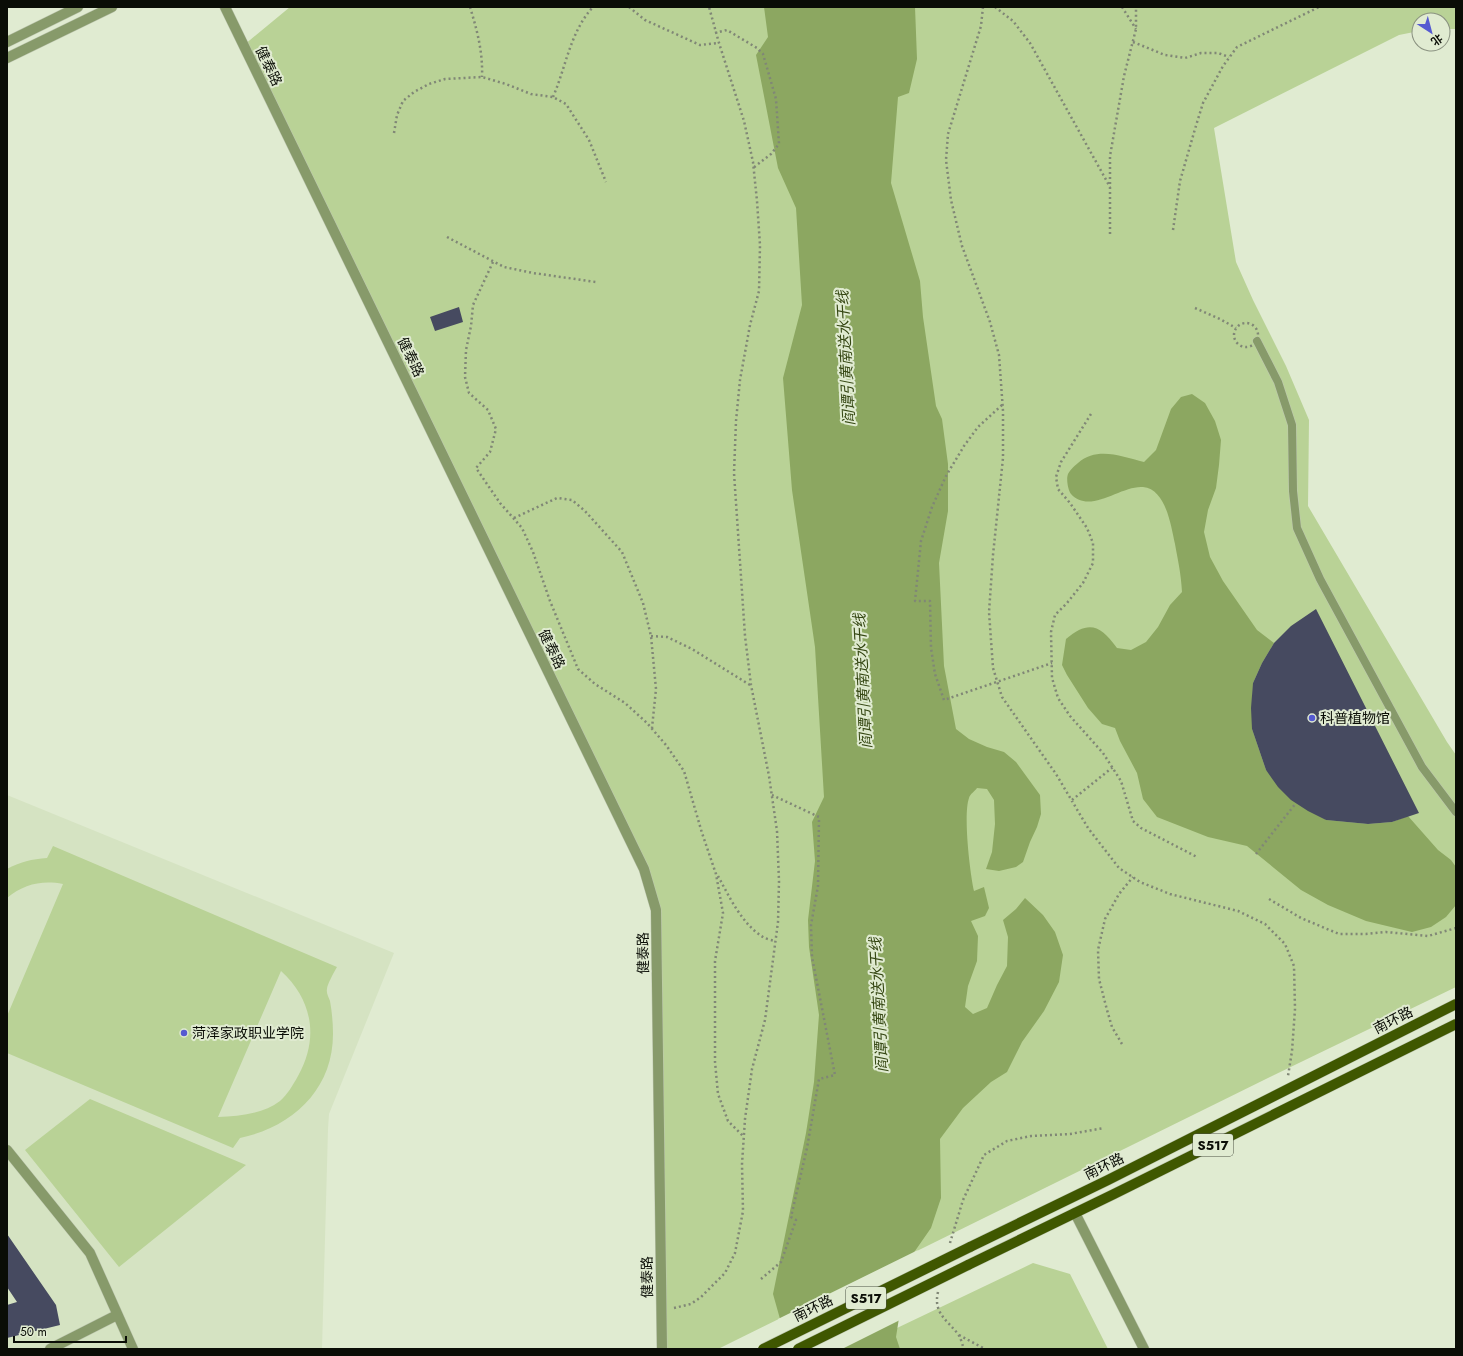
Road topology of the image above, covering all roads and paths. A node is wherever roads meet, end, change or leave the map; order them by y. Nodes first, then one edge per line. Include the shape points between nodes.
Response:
1 (78, 7) edge
2 (112, 7) edge
3 (225, 7) edge
4 (470, 7) edge
5 (593, 7) edge
6 (629, 7) edge
7 (708, 7) edge
8 (983, 7) edge
9 (995, 7) edge
10 (1122, 7) edge
11 (1136, 7) edge
12 (1319, 7) edge
13 (1136, 29) junction
14 (716, 33) junction
15 (7, 42) edge
16 (1133, 42) junction
17 (719, 44) junction
18 (1229, 57) junction
19 (7, 58) edge
20 (482, 77) junction
21 (553, 97) junction
22 (394, 133) dead end
23 (753, 168) junction
24 (606, 182) dead end
25 (1110, 187) junction
26 (1172, 230) dead end
27 (1110, 234) dead end
28 (447, 237) dead end
29 (494, 262) junction
30 (596, 282) dead end
31 (1195, 308) dead end
32 (1236, 328) dead end
33 (1257, 341) dead end
34 (1002, 405) junction
35 (1091, 414) dead end
36 (513, 518) junction
37 (651, 636) junction
38 (1052, 664) junction
39 (997, 681) junction
40 (751, 685) junction
41 (652, 729) junction
42 (1113, 767) junction
43 (772, 794) junction
44 (1072, 800) junction
45 (1296, 803) dead end
46 (1456, 812) edge
47 (1256, 854) dead end
48 (1197, 857) dead end
49 (716, 874) junction
50 (1132, 877) junction
51 (1269, 899) dead end
52 (1456, 928) edge
53 (775, 941) junction
54 (1456, 1004) edge
55 (1456, 1024) edge
56 (1122, 1044) dead end
57 (1286, 1090) junction
58 (1104, 1128) dead end
59 (744, 1137) junction
60 (7, 1150) edge
61 (1075, 1213) junction
62 (950, 1244) dead end
63 (761, 1279) dead end
64 (940, 1287) dead end
65 (662, 1312) junction
66 (117, 1315) junction
67 (959, 1335) junction
68 (50, 1349) edge
69 (133, 1349) edge
70 (662, 1349) edge
71 (763, 1349) edge
72 (798, 1349) edge
73 (964, 1349) edge
74 (985, 1349) edge
75 (1144, 1349) edge

1 - 15 street
2 - 19 street
3 - 65 street, 健泰路 via 644,869 656,910
4 - 20 path via 482,59
5 - 21 path via 580,24
6 - 17 path via 645,20 700,45
7 - 14 path
8 - 34 path via 981,26 948,134 946,160 951,200 962,246 990,322 999,355
9 - 25 path via 1014,21 1030,43
10 - 13 path
11 - 13 path
12 - 18 path via 1237,47
13 - 16 path
14 - 17 path
14 - 23 path via 727,30 763,54 776,99 779,144
16 - 18 path via 1165,55 1185,58 1201,53 1218,53
16 - 25 path via 1124,76 1110,156
17 - 23 path via 744,121
18 - 26 path via 1203,103 1180,181
20 - 21 path via 531,94
20 - 22 path via 445,79 414,92 403,100
21 - 24 path via 566,104 589,140
23 - 40 path via 760,246 759,291 740,380 734,473 745,636
25 - 27 path
28 - 29 path
29 - 30 path via 533,273
29 - 36 path via 472,304 465,377 469,393 488,410 496,429 490,452 476,468
31 - 32 path
33 - 46 lane via 1278,382 1292,426 1293,491 1297,528 1320,579 1422,767
34 - 39 path via 1003,458 989,612
34 - 39 path via 978,427 964,446 946,476 932,507 921,541 914,601 930,601 931,648 935,674 944,700
35 - 38 path via 1061,462 1056,477 1058,489 1088,528 1093,563 1083,583 1055,615
36 - 37 path via 557,498 572,500 585,511 622,552 643,603
36 - 41 path via 522,528 533,552 578,669 595,684 625,703
37 - 40 path via 667,637 692,649
37 - 41 path via 656,689
38 - 39 path
38 - 42 path via 1052,678 1058,698
39 - 44 path via 1002,697
40 - 43 path
41 - 49 path via 684,771
42 - 44 path
42 - 48 path via 1121,780 1133,821 1141,828
43 - 53 path via 779,881
43 - 63 path via 819,817 818,886 811,926 812,957 835,1075 819,1079 791,1217 796,1220 781,1262
44 - 50 path via 1088,828 1119,868
45 - 47 path
49 - 53 path via 732,903 748,924 764,938
49 - 59 path via 723,913 715,961 715,1062 718,1094 728,1121
50 - 56 path via 1105,919 1098,950 1099,979 1112,1027
50 - 57 path via 1170,894 1238,911 1265,924 1285,944 1294,966 1295,1009
51 - 52 path via 1301,918 1339,934 1386,932 1428,936
53 - 59 path via 765,1020 752,1069
54 - 57 main road, 南环路 / S517
55 - 61 main road, S517
57 - 71 main road, 南环路 / S517, bridge
58 - 62 path via 1007,1141 984,1155 963,1200
59 - 65 path via 743,1211 735,1253 725,1273 701,1297 691,1304
60 - 66 street via 90,1253
61 - 72 main road, S517, bridge
61 - 75 street
64 - 67 path via 936,1301 942,1316
65 - 70 street, 健泰路
66 - 68 street
66 - 69 street
67 - 73 path
67 - 74 path

